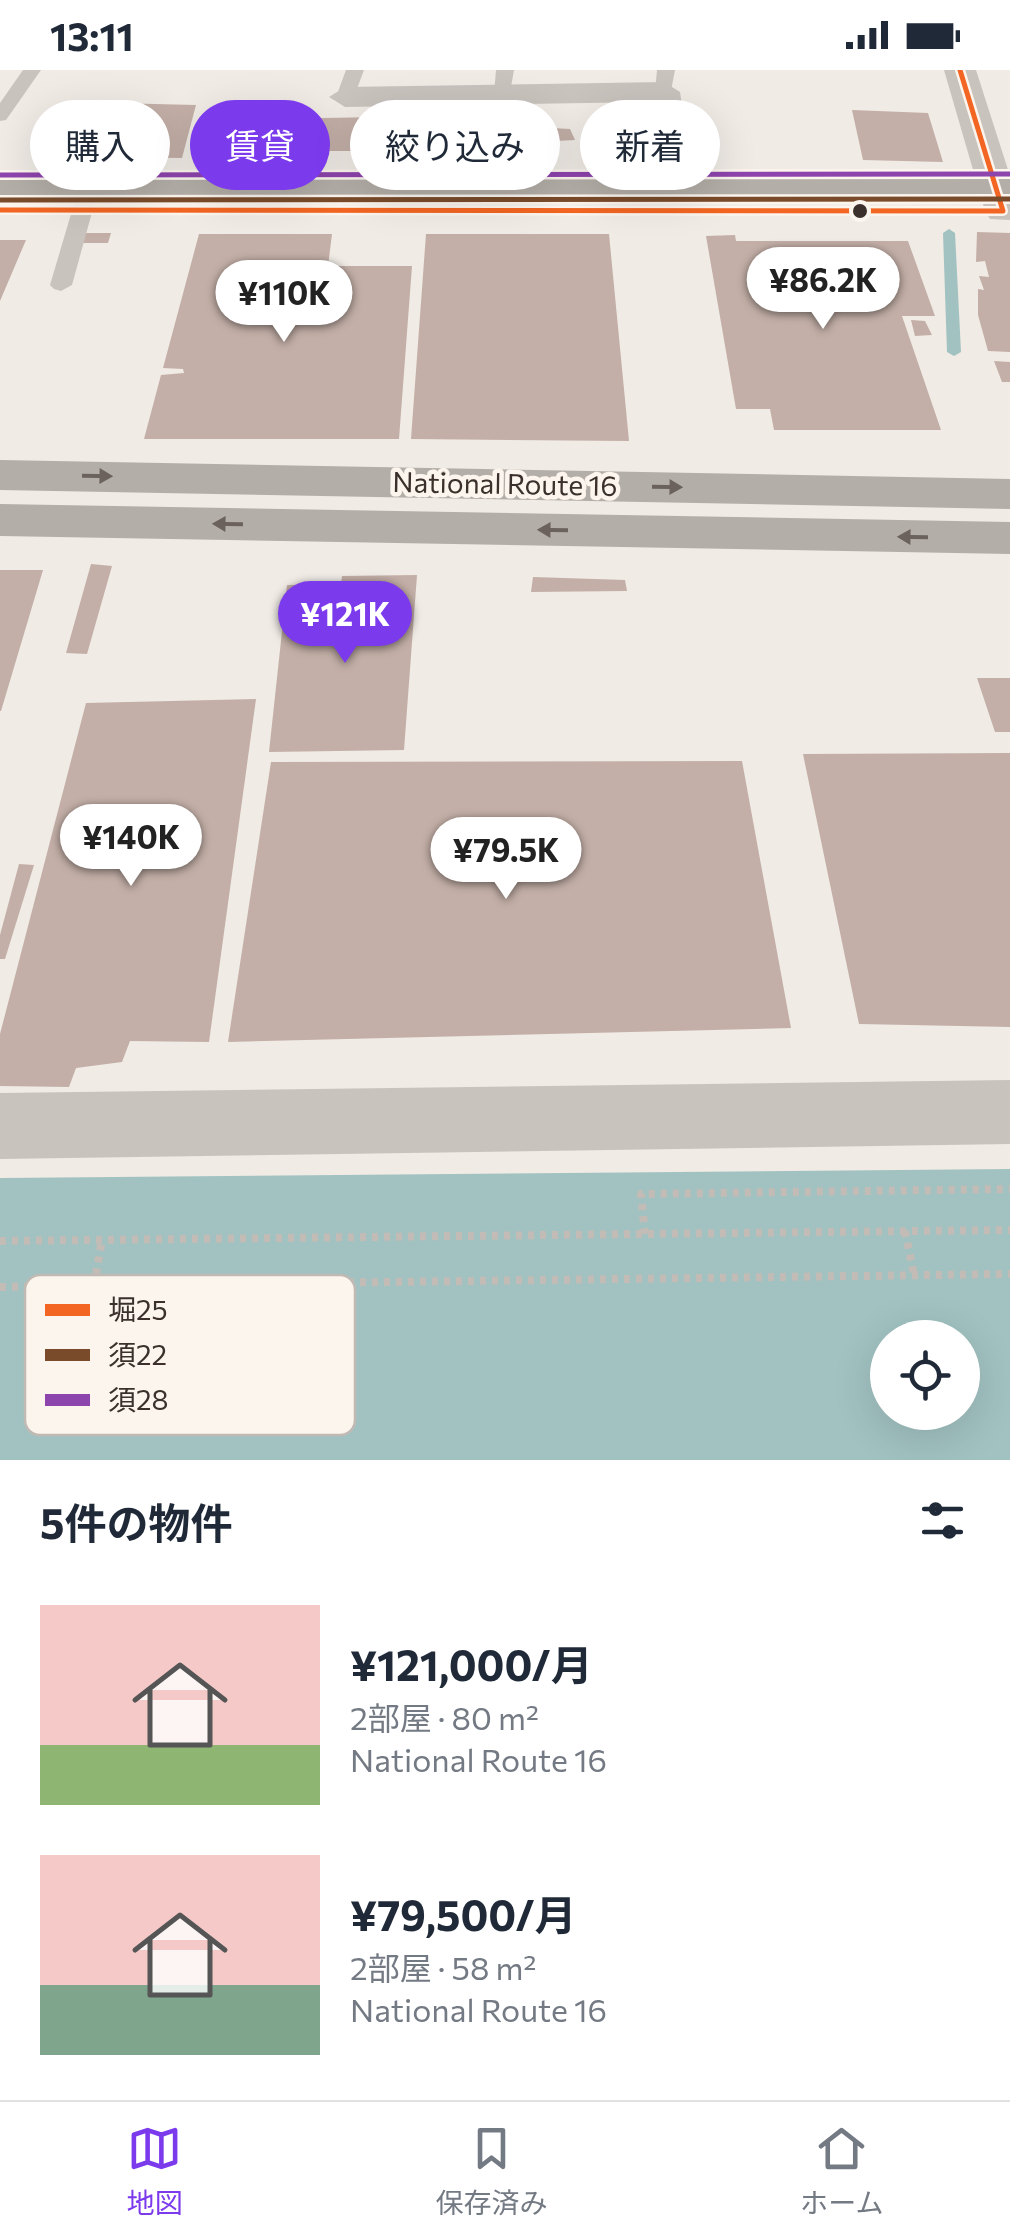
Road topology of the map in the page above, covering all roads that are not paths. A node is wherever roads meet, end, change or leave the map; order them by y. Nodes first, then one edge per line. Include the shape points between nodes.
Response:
1 (32, 70) edge
2 (960, 70) edge
3 (665, 81) edge
4 (504, 82) edge
5 (350, 83) edge
6 (0, 116) edge
7 (580, 185) edge
8 (720, 185) edge
9 (0, 188) edge
10 (86, 198) junction
11 (1005, 198) edge
12 (0, 210) edge
13 (61, 285) dead end
14 (0, 474) edge
15 (1004, 496) edge
16 (0, 520) edge
17 (1010, 538) edge
18 (1010, 1112) edge
19 (0, 1126) edge

1 - 6 lane
2 - 11 street
3 - 4 street
4 - 5 street
7 - 10 highway
8 - 11 highway
9 - 10 highway
10 - 11 highway
10 - 12 highway
10 - 13 lane
14 -> 15 highway, National Route 16
17 -> 16 highway, National Route 16
18 - 19 street

